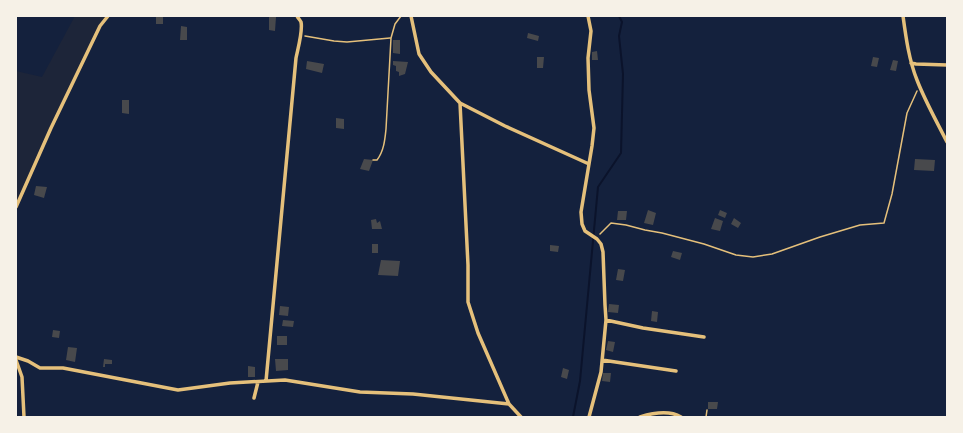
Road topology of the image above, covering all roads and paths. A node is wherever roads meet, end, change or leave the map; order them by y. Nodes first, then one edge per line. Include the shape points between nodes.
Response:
1 (108, 16) edge
2 (297, 16) edge
3 (401, 16) edge
4 (411, 16) edge
5 (588, 16) edge
6 (903, 16) edge
7 (301, 36) junction
8 (391, 38) junction
9 (911, 63) junction
10 (947, 65) edge
11 (919, 86) junction
12 (460, 103) junction
13 (947, 142) edge
14 (373, 160) dead end
15 (589, 164) junction
16 (16, 207) edge
17 (596, 238) junction
18 (606, 320) junction
19 (704, 337) dead end
20 (16, 359) edge
21 (602, 360) junction
22 (676, 371) dead end
23 (266, 381) junction
24 (258, 382) junction
25 (254, 398) dead end
26 (509, 404) junction
27 (707, 410) dead end
28 (24, 417) edge
29 (521, 417) edge
30 (589, 417) edge
31 (640, 417) edge
32 (681, 417) edge
33 (706, 417) edge

1 - 16 street via 100,26
2 - 7 street
3 - 8 path via 395,24
4 - 12 street via 419,54 431,72
5 - 15 street via 591,31 588,58 594,128
6 - 9 street
7 - 8 path via 347,42
7 - 23 street via 296,58
8 - 14 path via 384,144 381,155 377,160
9 - 10 street
9 - 11 street
11 - 13 street
11 - 17 path via 907,113 884,223 860,225 772,254 752,257 736,255 662,233 611,223
12 - 15 street
12 - 26 street via 468,302 478,334
15 - 17 street via 581,212 582,224 585,231
17 - 18 street via 603,252
18 - 19 street
18 - 21 street
20 - 24 street via 28,361 40,368 63,368 178,390
20 - 28 street via 22,377
21 - 22 street
21 - 30 street
23 - 24 street
23 - 26 street via 285,380 360,392 413,394
24 - 25 street
26 - 29 street
27 - 33 path
31 - 32 street via 656,413 676,414

